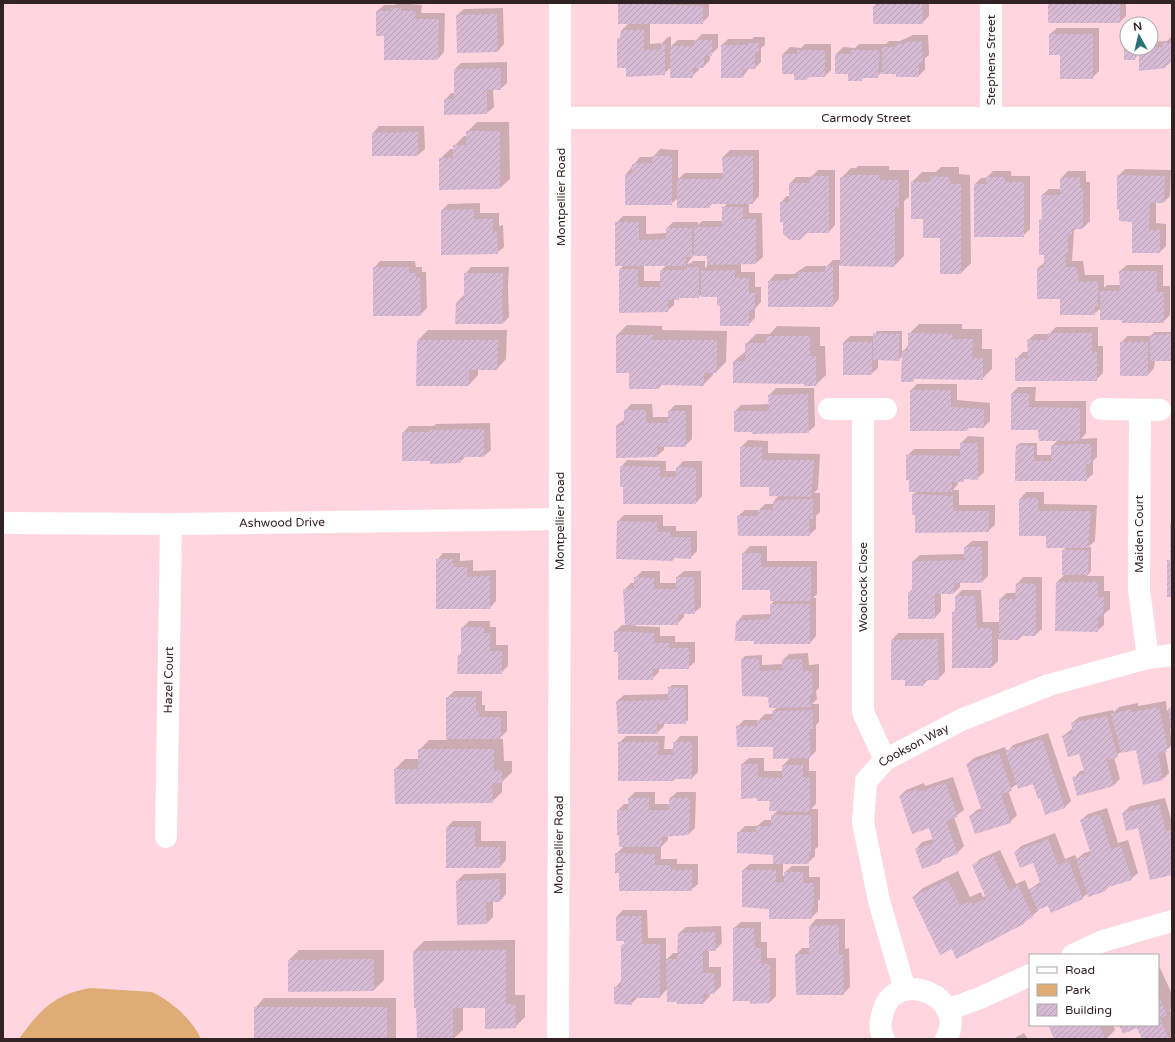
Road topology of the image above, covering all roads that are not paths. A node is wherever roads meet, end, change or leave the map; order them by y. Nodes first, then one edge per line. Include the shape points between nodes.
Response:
1 (560, 3) edge
2 (991, 3) edge
3 (991, 117) junction
4 (561, 118) junction
5 (1172, 118) edge
6 (829, 409) dead end
7 (863, 409) junction
8 (886, 409) dead end
9 (1101, 409) dead end
10 (560, 519) junction
11 (3, 523) edge
12 (171, 524) junction
13 (1172, 655) edge
14 (1148, 658) junction
15 (885, 760) junction
16 (166, 837) dead end
17 (1172, 921) edge
18 (1075, 954) edge
19 (1029, 975) edge
20 (905, 990) junction
21 (948, 1010) junction
22 (880, 1038) edge
23 (558, 1039) edge
24 (946, 1039) edge

1 - 4 street, Montpellier Road
2 - 3 street, Stephens Street
3 - 4 street, Carmody Street
3 - 5 street, Carmody Street
4 - 10 street, Montpellier Road
6 - 7 street
7 - 8 street
7 - 15 street, Woolcock Close via 863,712
9 - 14 street, Maiden Court via 1150,410 1139,590
10 - 12 street, Ashwood Drive
10 - 23 street, Montpellier Road
11 - 12 street, Ashwood Drive
12 - 16 street, Hazel Court
13 - 14 street, Cookson Way
14 - 15 street, Cookson Way via 1049,686 961,720
15 - 20 street, Cookson Way via 866,781 863,822 878,901
17 - 18 street via 1103,941
19 - 21 street
20 - 21 street via 918,989 930,992 941,1000
20 - 22 street via 893,996 884,1008 880,1022
21 - 24 street via 950,1024

